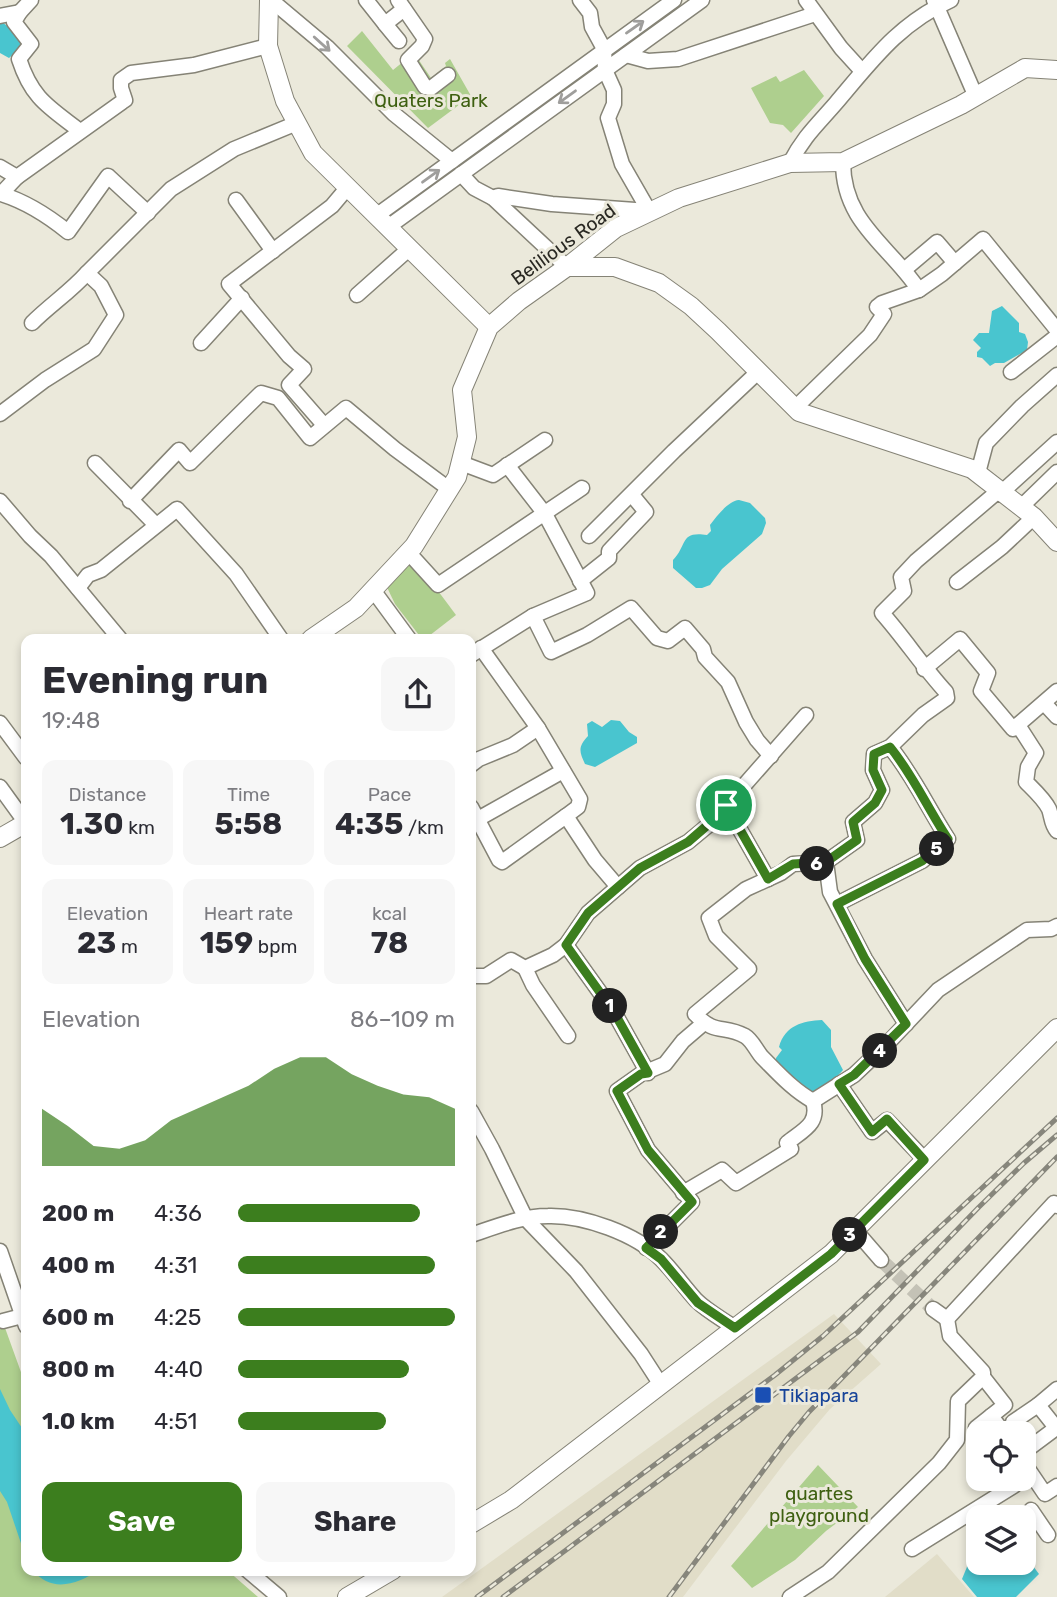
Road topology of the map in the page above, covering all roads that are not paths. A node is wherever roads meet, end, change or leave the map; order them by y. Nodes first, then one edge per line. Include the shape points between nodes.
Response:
1 (32, 0) edge
2 (270, 0) edge
3 (366, 0) edge
4 (580, 0) edge
5 (674, 0) edge
6 (702, 0) edge
7 (806, 0) edge
8 (951, 0) edge
9 (935, 3) edge
10 (401, 5) edge
11 (20, 12) junction
12 (815, 14) junction
13 (0, 16) edge
14 (385, 24) junction
15 (399, 41) dead end
16 (268, 47) junction
17 (604, 50) junction
18 (626, 55) junction
19 (605, 70) junction
20 (861, 70) junction
21 (1057, 70) edge
22 (449, 75) dead end
23 (976, 97) junction
24 (297, 123) junction
25 (80, 131) junction
26 (452, 161) junction
27 (843, 162) junction
28 (790, 163) junction
29 (0, 167) edge
30 (461, 174) junction
31 (17, 177) junction
32 (348, 187) junction
33 (1, 194) edge
34 (493, 198) junction
35 (236, 200) dead end
36 (649, 211) junction
37 (148, 213) junction
38 (382, 221) junction
39 (410, 248) junction
40 (273, 251) junction
41 (955, 263) junction
42 (567, 267) junction
43 (904, 270) junction
44 (87, 274) junction
45 (919, 290) junction
46 (357, 295) dead end
47 (242, 298) junction
48 (32, 323) dead end
49 (489, 327) junction
50 (1057, 330) edge
51 (1057, 336) edge
52 (201, 343) dead end
53 (759, 371) junction
54 (1011, 372) dead end
55 (1057, 375) edge
56 (795, 408) junction
57 (0, 414) edge
58 (324, 425) junction
59 (545, 440) dead end
60 (1057, 442) edge
61 (95, 463) dead end
62 (460, 463) junction
63 (507, 466) junction
64 (1057, 472) edge
65 (978, 473) junction
66 (582, 488) dead end
67 (449, 489) junction
68 (1004, 494) junction
69 (632, 495) junction
70 (0, 500) edge
71 (130, 501) junction
72 (1027, 512) junction
73 (545, 514) junction
74 (156, 526) junction
75 (589, 536) dead end
76 (1057, 542) edge
77 (408, 552) junction
78 (580, 581) junction
79 (957, 582) dead end
80 (78, 588) junction
81 (373, 590) junction
82 (533, 616) junction
83 (116, 634) edge
84 (278, 634) edge
85 (318, 634) edge
86 (405, 634) edge
87 (476, 652) edge
88 (924, 669) junction
89 (1057, 691) edge
90 (1044, 703) junction
91 (806, 715) dead end
92 (1057, 717) edge
93 (0, 723) edge
94 (1018, 725) junction
95 (538, 728) junction
96 (890, 747) junction
97 (21, 751) edge
98 (771, 756) junction
99 (476, 762) edge
100 (563, 771) junction
101 (0, 787) edge
102 (726, 805) junction
103 (476, 812) edge
104 (21, 816) edge
105 (566, 816) junction
106 (476, 817) edge
107 (21, 826) edge
108 (1057, 831) edge
109 (0, 838) edge
110 (826, 862) junction
111 (768, 879) junction
112 (618, 887) junction
113 (837, 904) junction
114 (1057, 926) edge
115 (566, 945) junction
116 (525, 968) junction
117 (476, 976) edge
118 (704, 1023) junction
119 (906, 1024) junction
120 (1057, 1028) edge
121 (568, 1036) dead end
122 (648, 1073) junction
123 (839, 1084) junction
124 (813, 1101) junction
125 (476, 1120) edge
126 (924, 1160) junction
127 (683, 1193) junction
128 (1056, 1203) edge
129 (526, 1219) junction
130 (855, 1230) junction
131 (476, 1234) edge
132 (646, 1248) junction
133 (0, 1251) edge
134 (881, 1260) tunnel mouth
135 (21, 1308) edge
136 (933, 1309) tunnel mouth
137 (21, 1319) edge
138 (947, 1319) junction
139 (3, 1321) dead end
140 (735, 1328) junction
141 (983, 1377) junction
142 (661, 1385) junction
143 (1057, 1389) edge
144 (1038, 1405) junction
145 (957, 1412) junction
146 (992, 1416) junction
147 (967, 1421) edge
148 (988, 1421) edge
149 (996, 1421) edge
150 (1014, 1421) edge
151 (1056, 1429) edge
152 (1036, 1437) edge
153 (1036, 1480) edge
154 (1057, 1486) edge
155 (1005, 1491) edge
156 (1036, 1517) edge
157 (476, 1521) edge
158 (1049, 1535) edge
159 (912, 1549) dead end
160 (254, 1576) edge
161 (383, 1576) edge
162 (279, 1597) edge
163 (347, 1597) edge
164 (790, 1597) edge

1 - 11 street
2 - 16 main road
2 -> 26 street
3 - 14 street
4 - 17 street
17 -> 5 street
6 - 18 street
7 - 12 street
8 - 9 street
9 - 20 street
9 - 23 street
10 - 14 street
10 - 22 street via 425,39 408,60 425,87 431,88
11 - 13 street
11 - 25 street via 14,22 31,44 19,59 27,83
12 - 18 street via 678,59 648,61
12 - 20 street
14 - 15 street
16 - 24 main road
16 - 25 street via 194,65 131,73 121,80 125,100
17 - 19 street
17 - 26 street
18 - 19 street
19 -> 30 street
19 - 36 street via 614,90 608,118 622,164
20 - 28 street via 802,140
21 - 23 main road, Belilious Road via 1025,68
23 - 27 main road, Belilious Road
24 - 32 main road via 313,153
24 - 37 street via 234,149 171,189
25 - 31 street
38 -> 26 street
27 - 28 main road, Belilious Road
27 - 43 street via 849,202 869,233
28 - 36 main road, Belilious Road
29 - 31 street
30 - 34 street
30 - 38 street
31 - 33 street
32 - 38 main road
32 - 40 street via 332,206
33 - 37 street via 48,215 68,232 108,176
34 - 36 street
34 - 42 street
35 - 40 street
36 - 42 main road, Belilious Road via 616,228
37 - 44 street
38 - 39 main road
39 - 46 street
39 - 49 main road
40 - 47 street via 229,284
41 - 43 street via 937,242
41 - 45 street
41 - 50 street via 983,239
42 - 49 main road, Belilious Road
42 - 53 main road via 615,267 659,284 691,306
43 - 45 street
44 - 48 street
44 - 57 street via 101,286 116,316 94,349
45 - 56 street via 877,307 884,314 870,335
47 - 52 street
47 - 58 street via 304,369 289,385
49 - 62 main road, Belilious Road via 462,390 467,437
51 - 54 street
53 - 56 main road
53 - 69 street
55 - 65 street via 986,443
56 - 65 main road
58 - 67 street via 346,408
58 - 71 street via 310,438 278,398 261,393 190,463 178,450
59 - 63 street
60 - 68 street
61 - 71 street
62 - 63 street via 493,475
62 - 67 main road, Belilious Road
63 - 73 street
64 - 72 street
65 - 68 main road
66 - 73 street
67 - 77 main road, Belilious Road
68 - 72 main road
68 - 88 street via 996,493 916,561 901,578 904,591 882,614
69 - 75 street
69 - 78 street via 646,512 609,551 609,558
70 - 80 street
71 - 74 street
72 - 76 main road
72 - 79 street via 1002,547
73 - 77 street via 438,585
73 - 78 street
74 - 80 street via 101,570 88,575
74 - 84 street via 177,509 236,574
77 - 81 main road, Belilious Road
78 - 82 street via 587,593
80 - 83 street
81 - 85 main road, Belilious Road
81 - 86 street
82 - 87 street
82 - 98 street via 551,652 631,608 656,638 668,641 685,628 728,682 746,722
87 - 95 street
88 - 94 street via 960,639 988,673 981,691 1013,729
88 - 96 street via 947,698
89 - 90 street
90 - 92 street
90 - 94 street
91 - 98 street
93 - 97 street
94 - 108 street via 1036,753 1026,782 1049,810
95 - 99 street
95 - 100 street
96 - 110 street via 874,754 873,770 882,790 875,803 853,822 857,840
96 - 113 street via 948,839 922,861
98 - 102 street
100 - 103 street
100 - 105 street via 580,799 578,807
101 - 104 street
102 - 111 street
102 - 112 street via 688,842 640,868
105 - 106 street via 502,862
105 - 112 street
107 - 109 main road
110 - 111 street via 793,864
110 - 113 street via 830,892
111 - 118 street via 746,889 709,918 716,936 749,968 695,1014
112 - 115 street via 588,913
113 - 119 street
114 - 119 street via 1027,930 931,995
115 - 116 street
115 - 122 street via 614,1012
116 - 117 street via 511,960 486,976
116 - 121 street
118 - 122 street via 665,1064
118 - 124 street via 748,1037 796,1091
119 - 123 street
120 - 126 main road
122 - 127 street via 617,1091 648,1150
123 - 124 street
123 - 126 street via 872,1132 887,1119
124 - 127 street via 813,1122 787,1143 791,1149 736,1183 722,1170
125 - 129 street
126 - 130 main road
127 - 132 street via 692,1202
128 - 138 street
129 - 131 street
129 - 132 street via 549,1216 584,1221 615,1230
129 - 142 street via 576,1271
130 - 134 street
130 - 140 main road
132 - 140 street via 698,1303
133 - 135 street
136 - 138 street
137 - 139 street
138 - 141 street via 950,1336
140 - 142 main road
141 - 145 street via 958,1401
141 - 146 street via 1005,1405
142 - 157 main road via 511,1500
143 - 144 street
144 - 150 street
144 - 151 street
145 - 147 street
145 - 164 street via 957,1440 939,1463 828,1572
146 - 148 street
146 - 149 street
151 - 152 street
153 - 154 street via 1045,1494
155 - 159 street
156 - 158 street
160 - 162 street
161 - 163 main road

